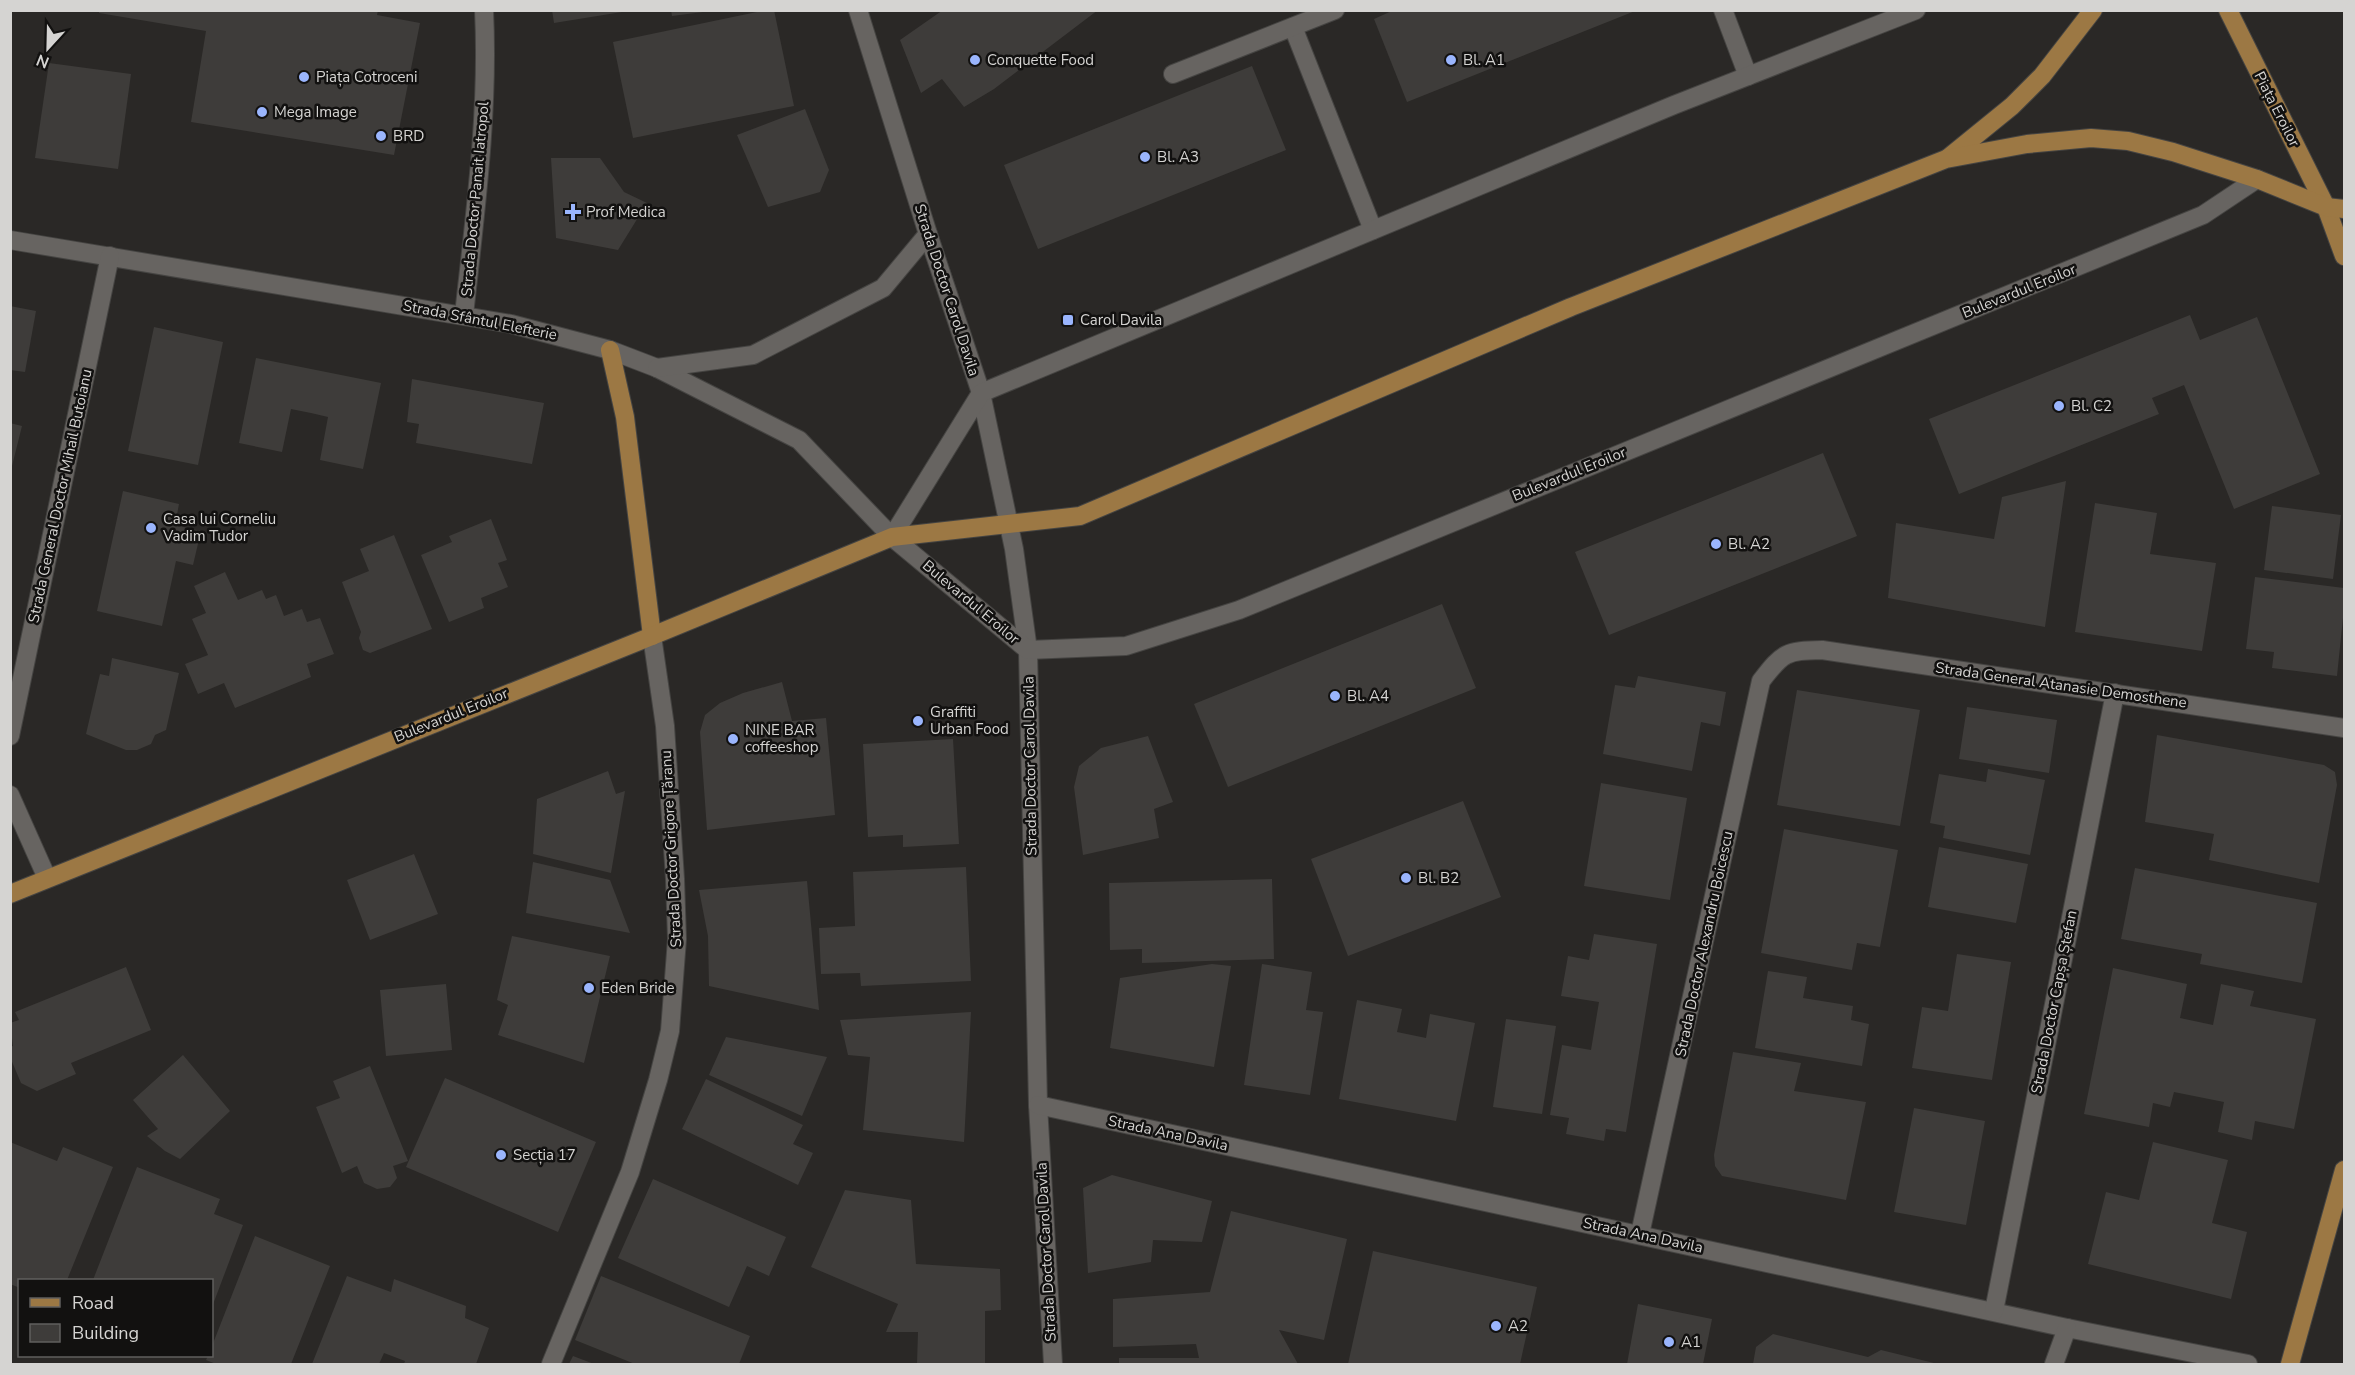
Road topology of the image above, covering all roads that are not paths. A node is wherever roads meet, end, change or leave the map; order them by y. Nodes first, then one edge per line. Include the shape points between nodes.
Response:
1 (484, 10) edge
2 (858, 10) edge
3 (1335, 10) edge
4 (1723, 10) edge
5 (1916, 10) edge
6 (2093, 10) edge
7 (2228, 10) edge
8 (1293, 27) junction
9 (1173, 74) dead end
10 (1748, 76) junction
11 (1947, 159) junction
12 (2257, 179) junction
13 (2335, 208) edge
14 (1373, 230) junction
15 (928, 234) junction
16 (10, 240) edge
17 (110, 256) junction
18 (2344, 256) edge
19 (464, 315) junction
20 (610, 350) junction
21 (657, 368) junction
22 (981, 393) junction
23 (1010, 524) junction
24 (892, 537) junction
25 (652, 636) junction
26 (1028, 650) junction
27 (1778, 658) joint
28 (2115, 693) junction
29 (2344, 728) edge
30 (10, 736) edge
31 (10, 795) edge
32 (47, 878) junction
33 (10, 894) edge
34 (1038, 1105) junction
35 (2344, 1170) edge
36 (1640, 1234) junction
37 (1994, 1311) junction
38 (2067, 1328) junction
39 (552, 1365) edge
40 (1053, 1365) edge
41 (2054, 1365) edge
42 (2248, 1365) edge
43 (2290, 1365) edge

1 - 19 street, Strada Doctor Panait Iatropol via 481,157
2 - 15 street, Strada Doctor Carol Davila
3 - 8 street
4 - 10 street
5 - 10 street
6 - 11 main road, Bulevardul Eroilor via 2042,76
7 - 13 main road, Piața Eroilor
8 - 9 street
8 - 14 street
10 - 14 street
11 - 12 main road, Bulevardul Eroilor via 2027,144 2091,138 2128,141 2173,152
11 - 23 main road, Bulevardul Eroilor via 1571,307 1080,516
12 - 13 main road
12 - 26 street, Bulevardul Eroilor via 2203,216 1239,610 1126,646
13 - 18 main road, Piața Eroilor
14 - 22 street
15 - 21 street via 883,288 753,355
15 - 22 street, Strada Doctor Carol Davila
16 - 17 street, Strada Sfântul Elefterie
17 - 19 street, Strada Sfântul Elefterie
17 - 30 street, Strada General Doctor Mihail Butoianu
19 - 20 street, Strada Sfântul Elefterie
20 - 21 street, Strada Sfântul Elefterie
20 - 25 main road via 625,417
21 - 24 street, Strada Sfântul Elefterie via 799,440
22 - 23 street, Strada Doctor Carol Davila
22 - 24 street
23 - 24 main road, Bulevardul Eroilor
23 - 26 street, Strada Doctor Carol Davila
24 - 25 main road, Bulevardul Eroilor
24 - 26 street, Bulevardul Eroilor
25 - 32 main road, Bulevardul Eroilor
25 - 39 street, Strada Doctor Grigore Țăranu via 664,726 675,879 677,939 670,1031 630,1172
26 - 34 street, Strada Doctor Carol Davila
27 - 28 street, Strada General Atanasie Demosthene via 1798,651 1822,650
27 - 36 street, Strada Doctor Alexandru Boicescu via 1761,681
28 - 29 street, Strada General Atanasie Demosthene
28 - 37 street, Strada Doctor Capșa Ștefan
31 - 32 street
32 - 33 main road, Bulevardul Eroilor
34 - 36 street, Strada Ana Davila
34 - 40 street, Strada Doctor Carol Davila
35 - 43 main road
36 - 37 street, Strada Ana Davila
37 - 38 street, Strada Ana Davila
38 - 41 street
38 - 42 street, Strada Ana Davila

